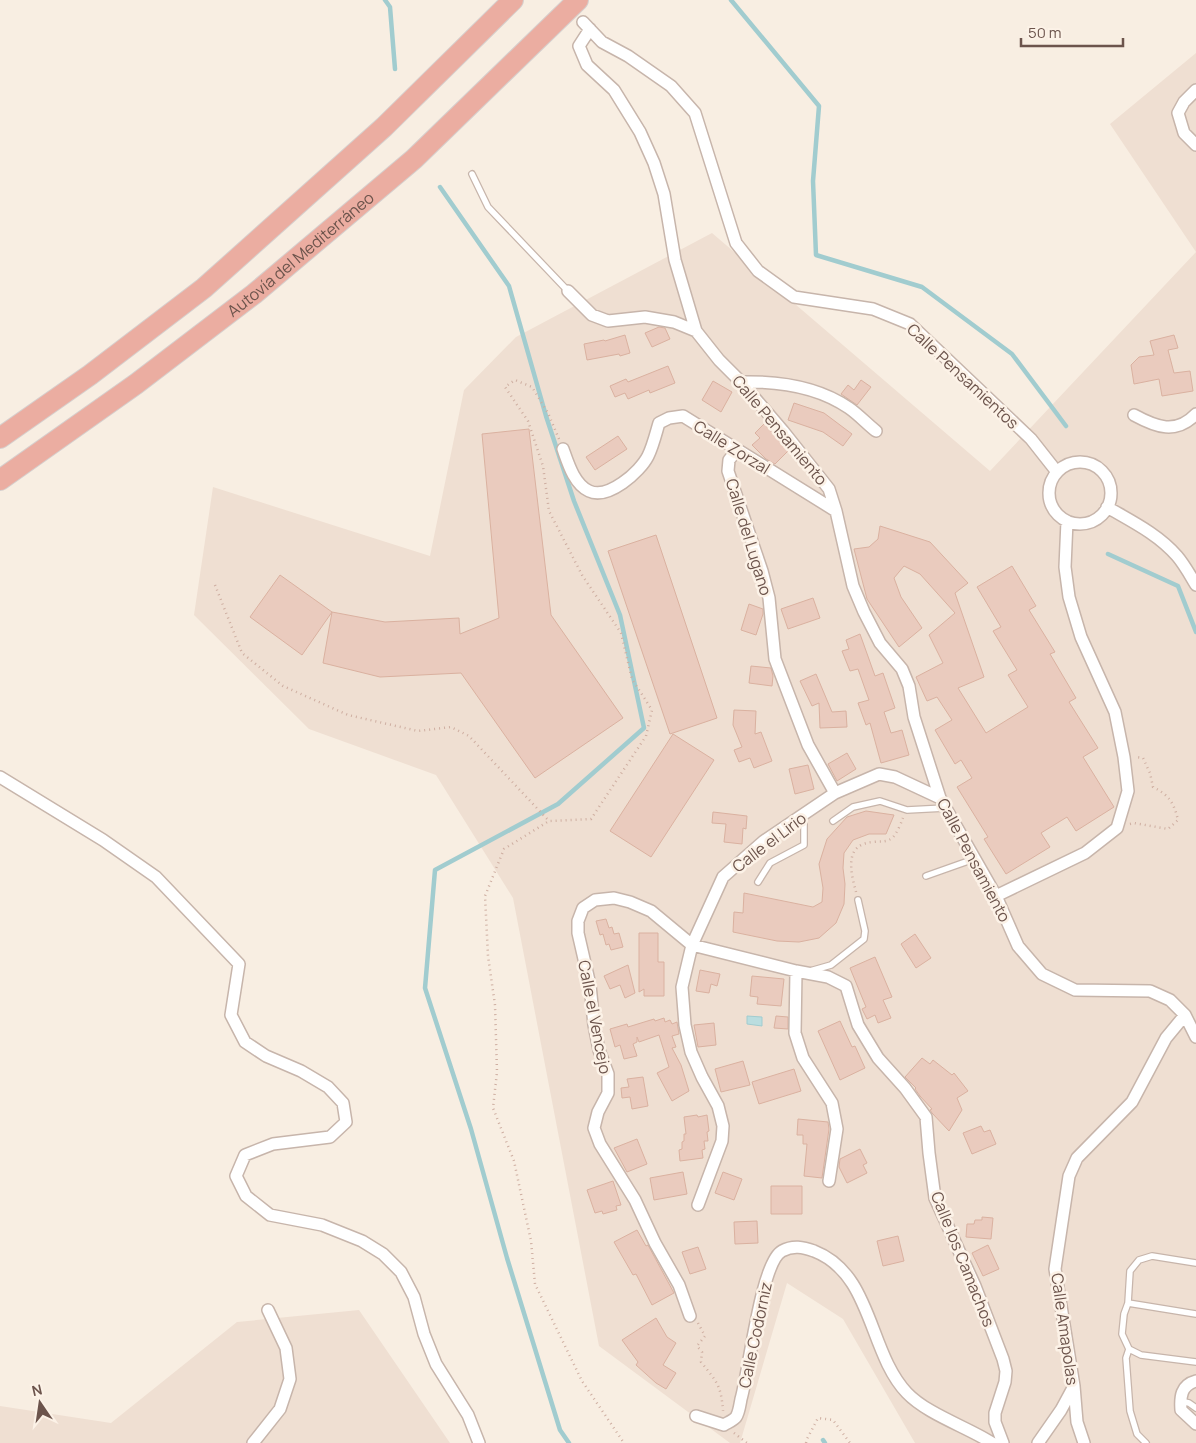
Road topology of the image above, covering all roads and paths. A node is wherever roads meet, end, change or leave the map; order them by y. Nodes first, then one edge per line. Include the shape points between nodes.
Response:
1 (513, 0) edge
2 (578, 0) edge
3 (586, 26) joint
4 (1196, 90) edge
5 (1196, 145) edge
6 (472, 174) dead end
7 (568, 291) joint
8 (696, 331) junction
9 (741, 382) junction
10 (1196, 414) edge
11 (1134, 415) dead end
12 (876, 431) dead end
13 (0, 438) edge
14 (563, 449) joint
15 (737, 450) junction
16 (1057, 472) junction
17 (0, 480) edge
18 (1107, 508) junction
19 (836, 511) junction
20 (1066, 521) junction
21 (215, 585) dead end
22 (1196, 585) edge
23 (1124, 757) junction
24 (0, 777) edge
25 (835, 793) junction
26 (943, 803) junction
27 (907, 810) junction
28 (804, 814) junction
29 (833, 821) dead end
30 (549, 822) junction
31 (1117, 828) junction
32 (974, 858) junction
33 (926, 876) dead end
34 (758, 882) dead end
35 (996, 896) junction
36 (858, 900) joint
37 (692, 944) junction
38 (801, 972) junction
39 (1185, 1014) junction
40 (1196, 1037) edge
41 (829, 1181) dead end
42 (698, 1205) dead end
43 (1196, 1263) edge
44 (1128, 1303) junction
45 (268, 1310) dead end
46 (1196, 1314) edge
47 (690, 1316) joint
48 (1129, 1349) junction
49 (1196, 1362) edge
50 (1196, 1381) edge
51 (1074, 1386) junction
52 (1180, 1401) junction
53 (1196, 1408) edge
54 (696, 1416) dead end
55 (1196, 1424) edge
56 (724, 1426) junction
57 (253, 1443) edge
58 (479, 1443) edge
59 (624, 1443) edge
60 (806, 1443) edge
61 (850, 1443) edge
62 (992, 1443) edge
63 (1003, 1443) edge
64 (1038, 1443) edge
65 (1084, 1443) edge
66 (1146, 1443) edge

1 - 13 highway via 384,127 204,288 90,375
2 - 17 highway, Autovía del Mediterráneo via 414,160 254,294 136,384
3 - 8 street, Calle Pensamiento via 579,46 587,66 614,90 640,132 654,163
3 - 16 street, Calle Pensamientos via 602,42 671,86 695,113 736,243 758,271 794,297 873,309 910,324 1031,439
4 - 5 street via 1178,113 1184,132
6 - 7 lane via 488,207
7 - 8 street via 592,315 608,321 645,317 674,322
8 - 9 street, Calle Pensamiento
9 - 12 street via 787,383 811,390 849,408
9 - 19 street, Calle Pensamiento via 829,489
10 - 11 street via 1170,428 1154,426
14 - 15 street, Calle Zorzal via 578,482 590,492 603,492 635,473 648,456 659,423 670,418 683,416
14 - 30 path via 532,386 515,380 505,387 528,421 543,466 549,511 582,575 621,633 632,679 652,710 646,736 592,819
15 - 19 street, Calle Zorzal
15 - 25 street, Calle del Lugano via 729,460 728,471 769,598 775,659 808,745
16 - 18 street via 1077,462 1096,467 1109,484
16 - 20 street via 1051,481 1050,504
18 - 20 street via 1092,522 1077,524
18 - 22 street via 1140,525 1159,540 1177,556
19 - 26 street, Calle Pensamiento via 853,586 880,643 906,678 914,717
20 - 23 street via 1068,597 1081,637 1115,712
21 - 30 path via 242,653 283,686 348,715 418,731 452,727 469,736
23 - 31 street via 1128,791
23 - 31 path via 1143,758 1153,786 1175,806 1178,820 1168,829 1134,823
24 - 58 street via 103,840 156,877 239,964 231,1015 245,1042 266,1056 301,1070 328,1087 343,1102 346,1122 330,1137 273,1144 245,1155 236,1176 246,1196 270,1215 322,1225 362,1241 383,1254 402,1272 414,1297 436,1364 468,1415
25 - 26 street, Calle el Lirio via 879,774 896,776
25 - 28 street, Calle el Lirio
26 - 27 lane
26 - 32 street, Calle Pensamiento
27 - 29 lane via 880,801 853,807
27 - 36 path via 895,836 885,842 870,842 857,848 851,857
28 - 34 lane via 804,845 770,863
28 - 37 street, Calle el Lirio via 723,877
30 - 59 path via 504,850 485,896 495,1005 496,1072 492,1108 514,1161 531,1242 535,1284 582,1381
31 - 35 street via 1084,854
32 - 33 lane
32 - 35 street, Calle Pensamiento
35 - 39 street, Calle Pensamiento via 1018,946 1042,974 1075,990 1150,991 1170,1000
36 - 38 lane via 864,939 831,965
37 - 38 street, Calle los Camachos
37 - 42 street, Calle el Lirio via 682,987 685,1025 691,1052 718,1106 722,1126 722,1141
37 - 47 street, Calle el Vencejo via 651,911 614,898 595,900 584,908 578,921 594,1025 608,1074 608,1092 594,1128 679,1284
38 - 41 street via 795,1033 803,1058 832,1103 837,1129
38 - 63 street, Calle los Camachos via 828,977 846,986 858,1025 873,1050 926,1117 936,1198 975,1286 1006,1371 995,1413
39 - 40 street, Calle Pensamiento
39 - 51 street, Calle Amapolas via 1166,1038 1132,1102 1077,1158 1069,1176 1055,1269
43 - 44 lane via 1152,1256 1138,1260 1130,1271
44 - 46 lane
44 - 48 lane via 1122,1334
45 - 57 street via 286,1348 290,1379 280,1410
47 - 56 path via 700,1324 705,1336 697,1346 702,1352 701,1362 722,1393
48 - 49 lane via 1141,1354
48 - 66 lane via 1126,1358 1130,1411 1137,1434
50 - 52 street via 1182,1390
51 - 64 street
51 - 65 street, Calle Amapolas via 1076,1422
52 - 53 lane
52 - 55 street via 1181,1410
54 - 56 street
56 - 62 street, Calle Codorniz via 736,1417 760,1300 772,1263 779,1252 790,1247 804,1247 836,1264 850,1280 862,1301 887,1364 909,1395
60 - 61 path via 818,1418 833,1420

